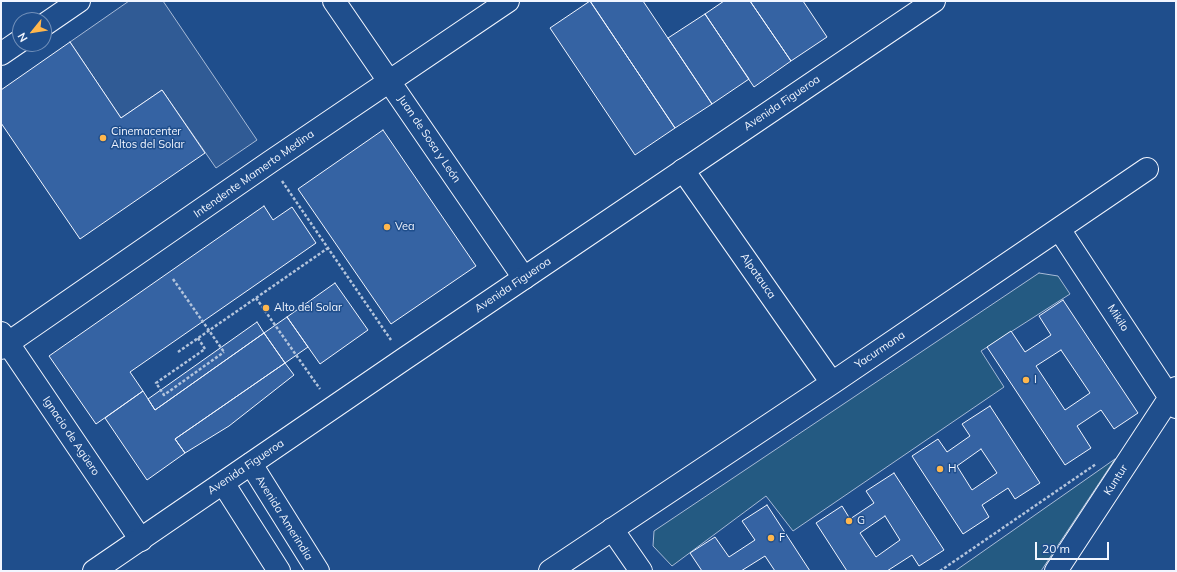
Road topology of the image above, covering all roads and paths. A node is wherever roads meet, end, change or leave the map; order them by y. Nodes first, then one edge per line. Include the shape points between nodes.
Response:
1 (79, 1) edge
2 (334, 1) edge
3 (508, 1) edge
4 (934, 1) edge
5 (52, 20) edge
6 (12, 46) edge
7 (1, 54) edge
8 (389, 81) junction
9 (270, 162) junction
10 (1147, 169) dead end
11 (684, 170) junction
12 (1059, 229) junction
13 (328, 248) junction
14 (524, 278) junction
15 (173, 279) dead end
16 (256, 298) junction
17 (198, 338) junction
18 (3, 342) edge
19 (178, 352) dead end
20 (404, 359) junction
21 (832, 383) junction
22 (1174, 398) edge
23 (333, 407) junction
24 (1100, 462) dead end
25 (250, 464) junction
26 (223, 483) junction
27 (612, 529) junction
28 (141, 540) junction
29 (94, 571) edge
30 (279, 571) edge
31 (318, 571) edge
32 (550, 571) edge
33 (641, 571) edge
34 (940, 571) edge
35 (1056, 571) edge

1 - 5 street
2 - 8 street, Juan de Sosa y León
3 - 8 street, Intendente Mamerto Medina
4 - 11 street, Avenida Figueroa
6 - 7 street
8 - 9 street, Intendente Mamerto Medina
8 - 14 street, Juan de Sosa y León
9 - 13 path
9 - 18 street, Intendente Mamerto Medina
10 - 12 street, Yacurmana
11 - 14 street, Avenida Figueroa
11 - 21 street, Alpatauca
12 - 21 street, Yacurmana
12 - 22 street, Mikilo
13 - 16 path
13 - 20 path
14 - 20 street, Avenida Figueroa
15 - 17 path, bridge via 224,352 164,395 156,383 205,349
16 - 17 path
16 - 23 path
17 - 19 path
18 - 28 street, Ignacio de Agüero
20 - 23 street, Avenida Figueroa
21 - 27 street, Yacurmana
22 - 35 street, Kuntur
23 - 25 street, Avenida Figueroa
24 - 34 path
25 - 26 street, Avenida Figueroa
25 - 31 street, Avenida Amerindia
26 - 28 street, Avenida Figueroa
26 - 30 street
27 - 32 street, Yacurmana
27 - 33 street
28 - 29 street, Avenida Figueroa

